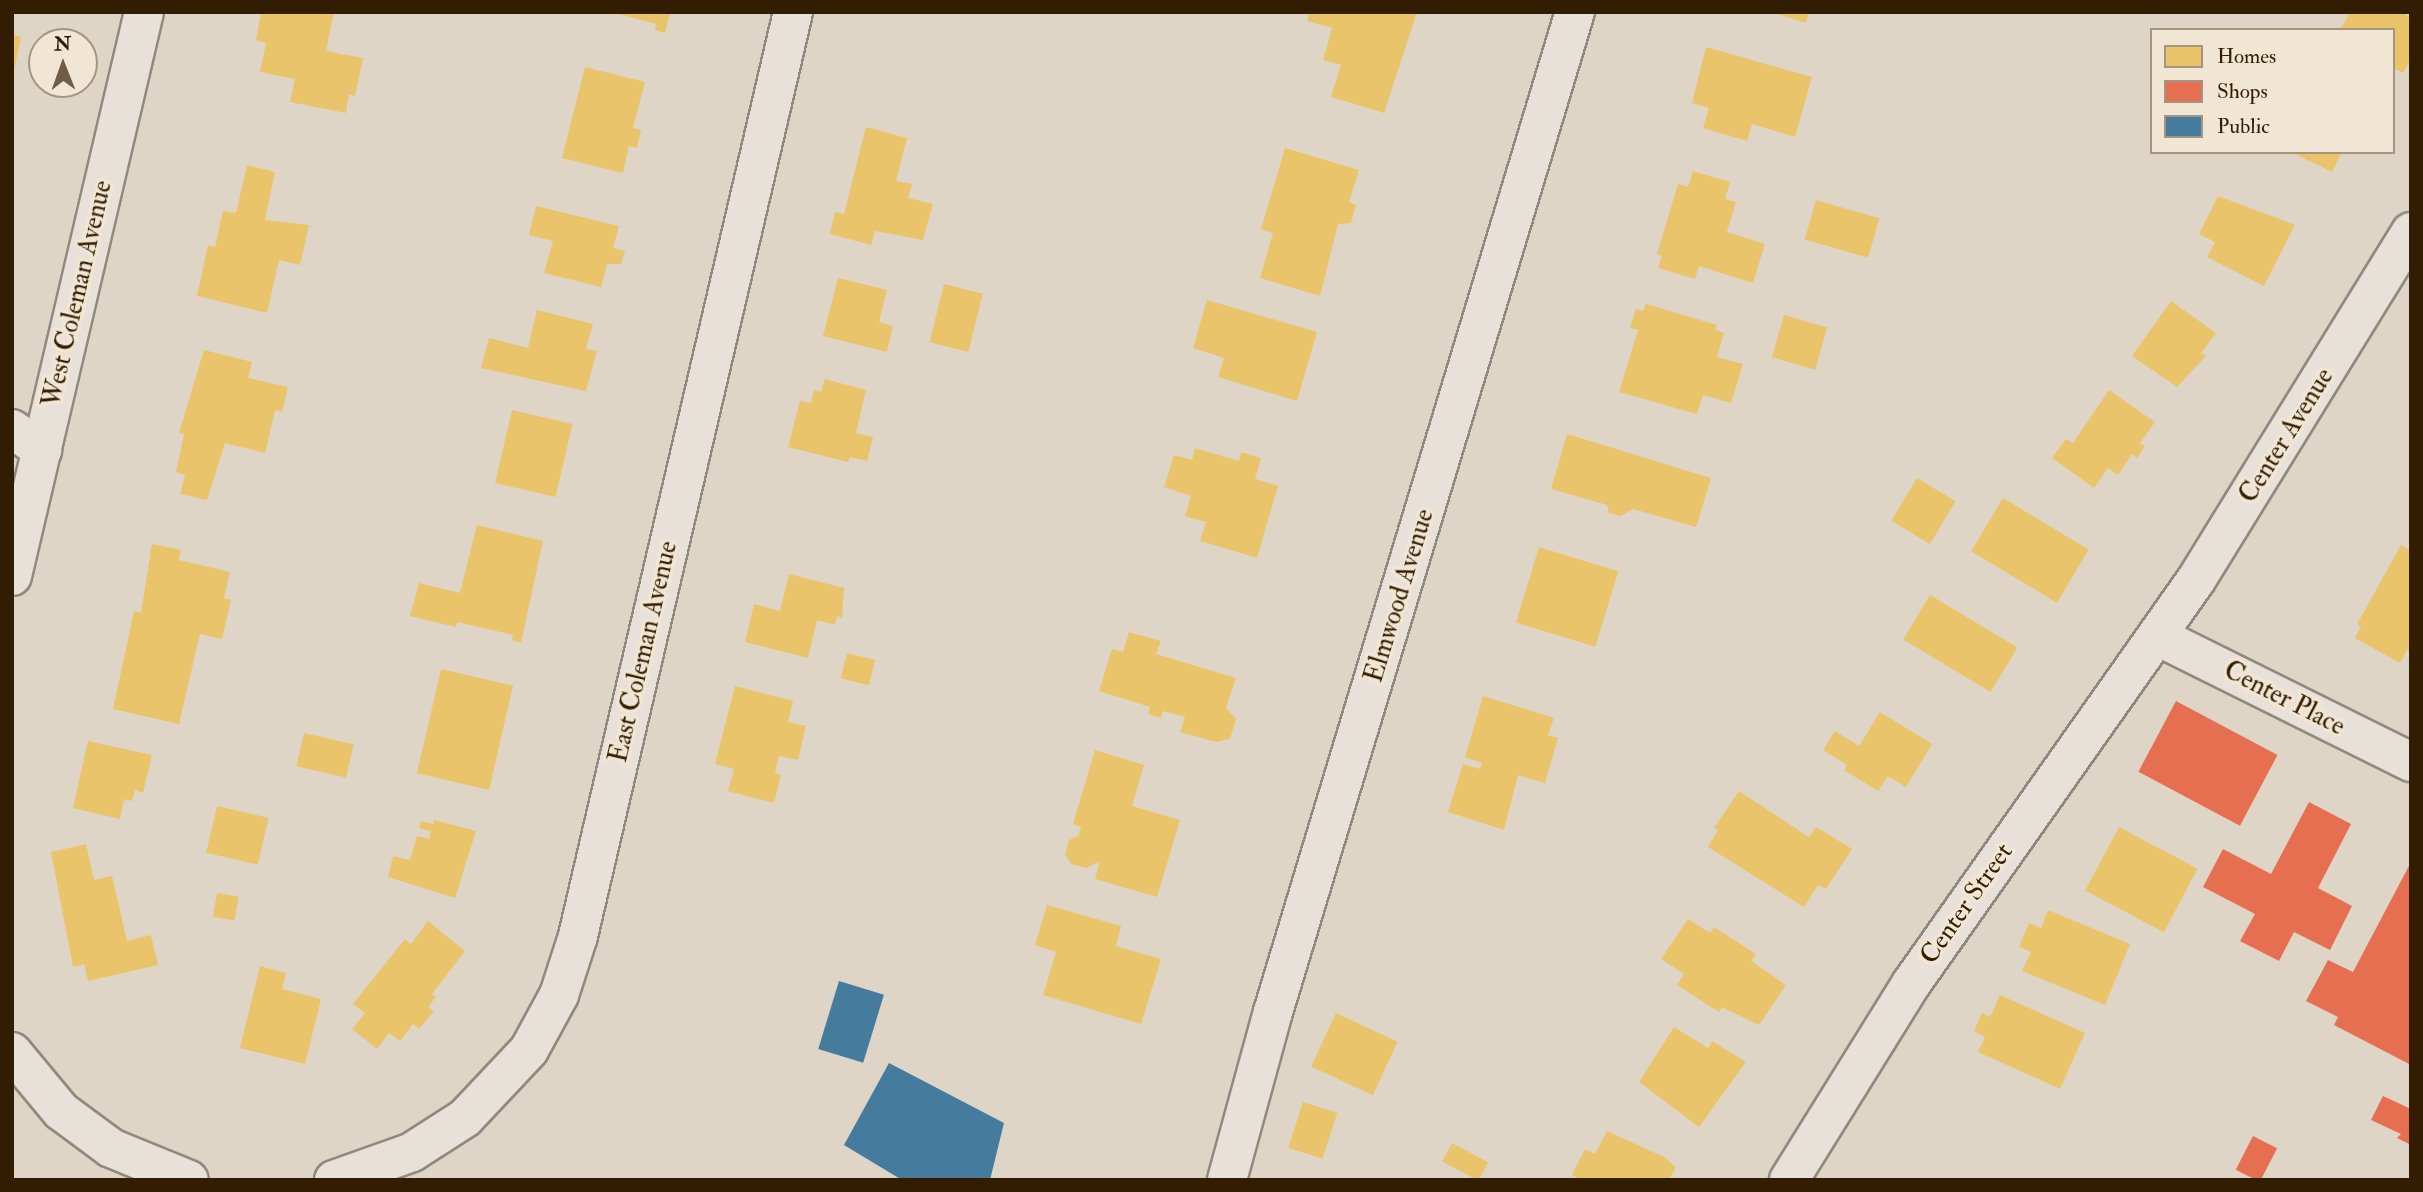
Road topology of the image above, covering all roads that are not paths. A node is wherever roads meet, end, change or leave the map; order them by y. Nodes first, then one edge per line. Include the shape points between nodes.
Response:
1 (144, 12) edge
2 (793, 12) edge
3 (1575, 12) edge
4 (2411, 232) edge
5 (27, 439) edge
6 (12, 576) edge
7 (2157, 636) junction
8 (2411, 762) edge
9 (12, 1052) edge
10 (189, 1180) edge
11 (334, 1180) edge
12 (1227, 1180) edge
13 (1789, 1180) edge

1 - 5 street, West Coleman Avenue
2 - 11 street, East Coleman Avenue via 578,936 559,995 528,1050 465,1118 412,1152
3 - 12 street, Elmwood Avenue via 1273,1012
4 - 7 street, Center Avenue
5 - 6 street, West Coleman Avenue
7 - 8 street, Center Place
7 - 13 street, Center Street via 1911,984
9 - 10 street via 61,1111 111,1148

